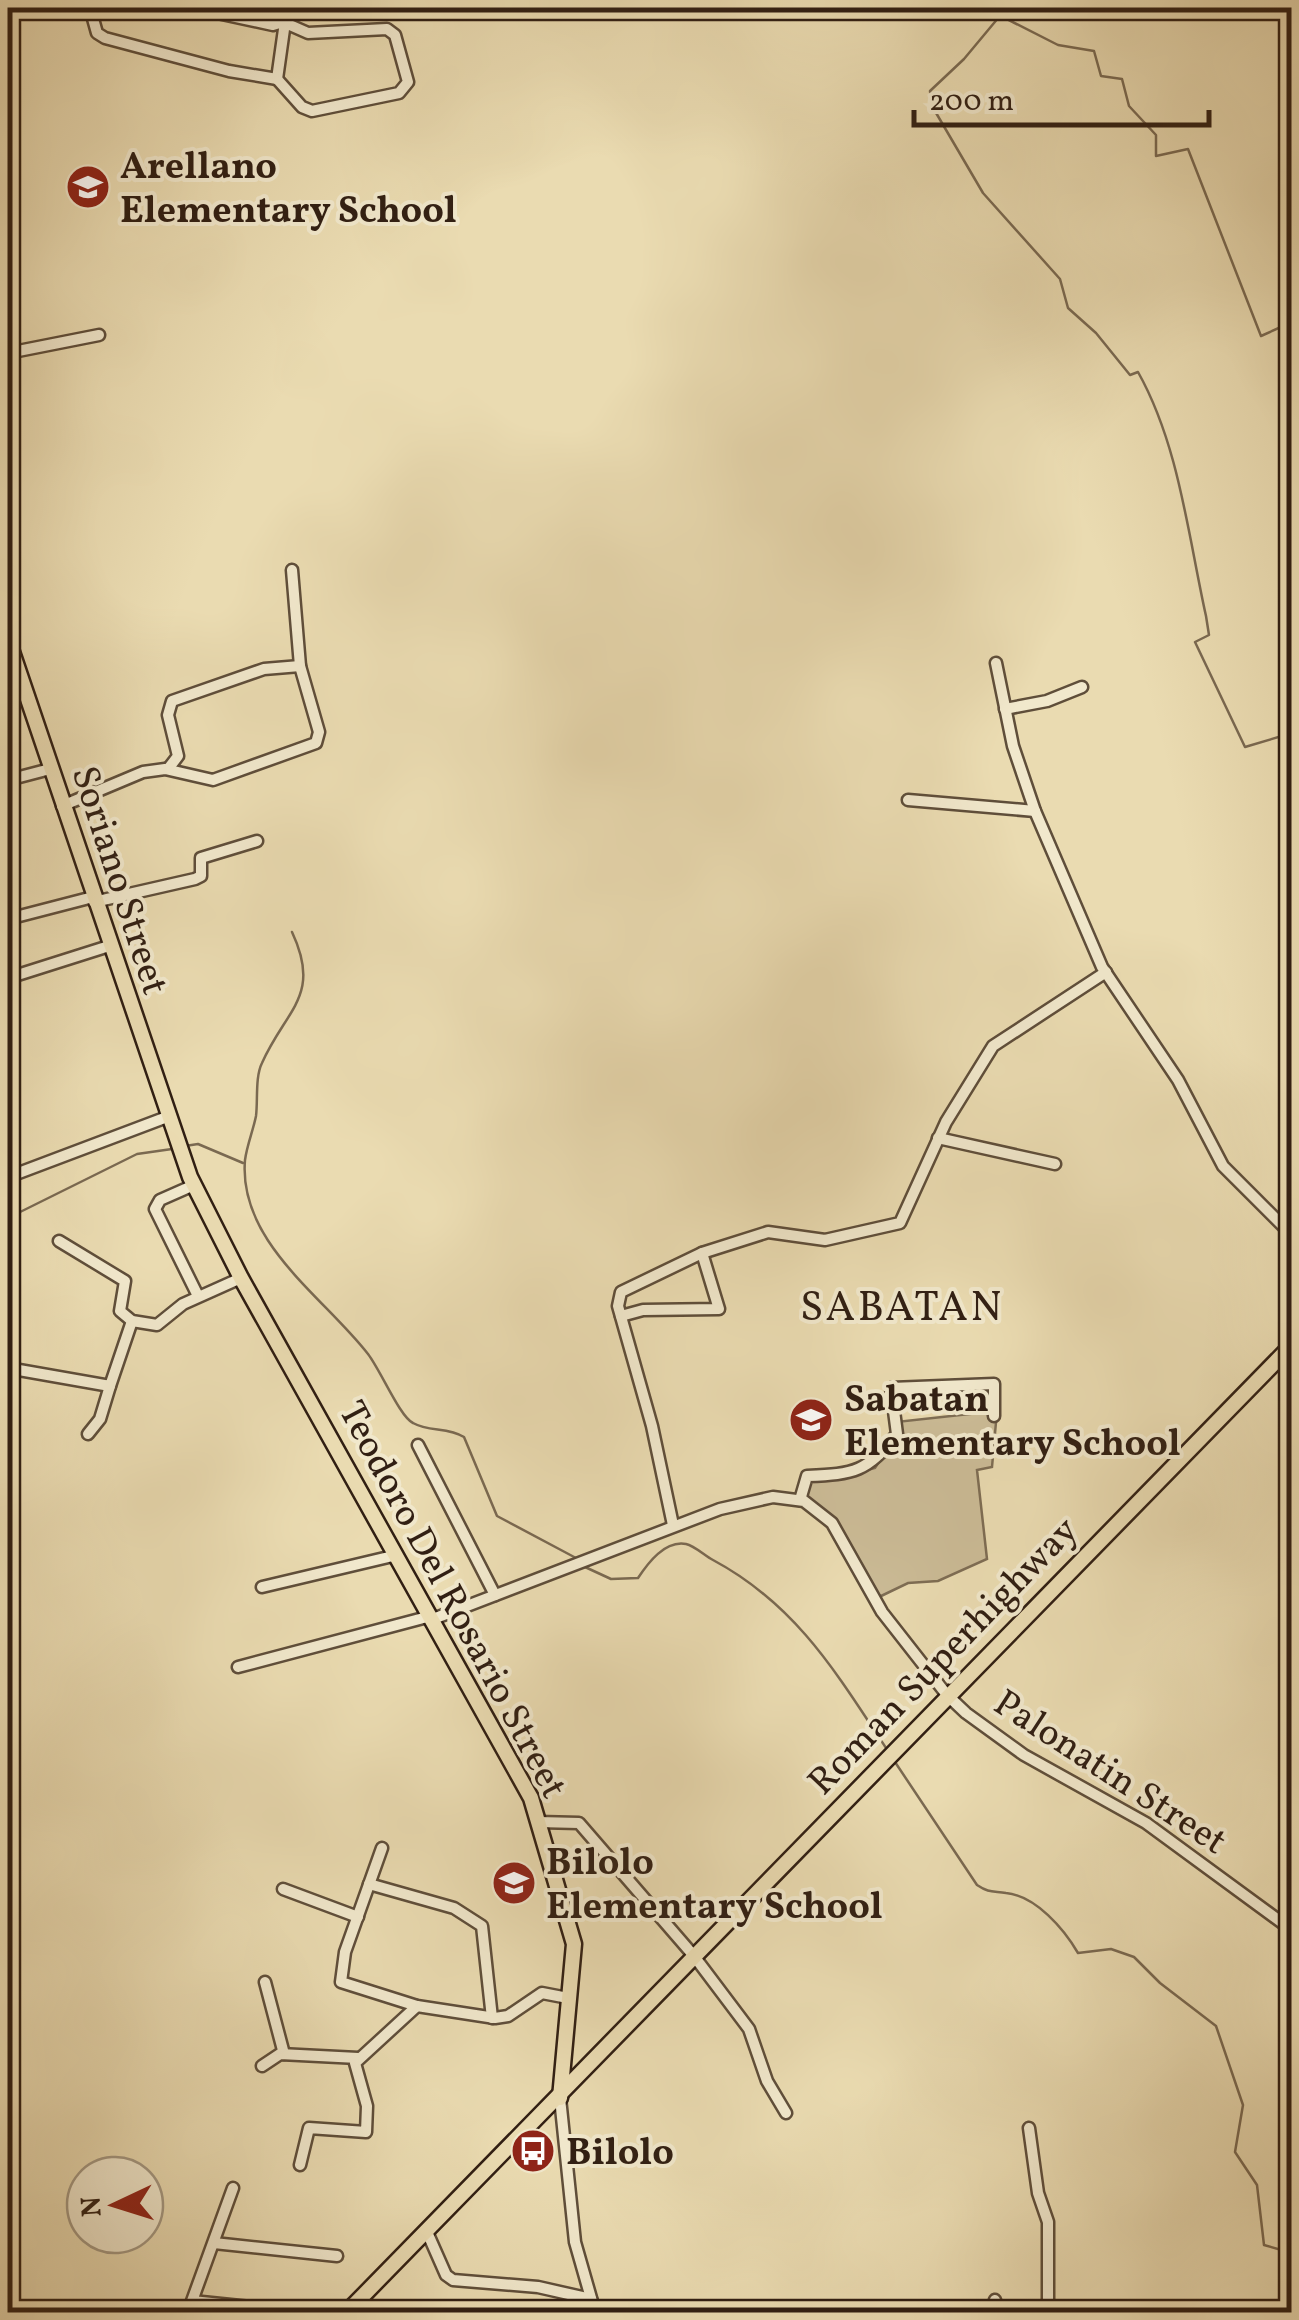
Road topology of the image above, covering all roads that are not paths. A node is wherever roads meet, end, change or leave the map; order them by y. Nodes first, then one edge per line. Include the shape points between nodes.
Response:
1 (90, 8) edge
2 (194, 8) edge
3 (288, 8) edge
4 (284, 22) junction
5 (277, 79) junction
6 (99, 335) dead end
7 (8, 353) edge
8 (292, 570) dead end
9 (8, 640) edge
10 (996, 664) dead end
11 (300, 666) junction
12 (1082, 686) dead end
13 (1005, 710) junction
14 (50, 770) junction
15 (168, 770) junction
16 (8, 780) edge
17 (908, 800) dead end
18 (62, 806) junction
19 (1035, 811) junction
20 (257, 841) dead end
21 (94, 900) junction
22 (8, 919) edge
23 (109, 946) junction
24 (1106, 972) junction
25 (8, 978) edge
26 (167, 1117) junction
27 (938, 1138) junction
28 (181, 1157) joint
29 (1054, 1164) dead end
30 (8, 1177) edge
31 (194, 1185) junction
32 (1292, 1235) edge
33 (59, 1241) dead end
34 (702, 1254) junction
35 (241, 1278) junction
36 (198, 1296) junction
37 (621, 1316) junction
38 (132, 1321) junction
39 (1292, 1346) edge
40 (19, 1370) dead end
41 (110, 1386) junction
42 (994, 1416) dead end
43 (88, 1434) dead end
44 (418, 1445) dead end
45 (800, 1500) junction
46 (673, 1525) junction
47 (397, 1554) junction
48 (262, 1587) dead end
49 (495, 1595) junction
50 (432, 1618) junction
51 (238, 1668) dead end
52 (947, 1695) junction
53 (538, 1822) junction
54 (382, 1848) dead end
55 (369, 1884) junction
56 (283, 1889) dead end
57 (358, 1916) junction
58 (1292, 1930) edge
59 (694, 1956) junction
60 (265, 1982) dead end
61 (568, 1998) junction
62 (417, 2006) junction
63 (492, 2018) junction
64 (284, 2054) junction
65 (358, 2058) junction
66 (262, 2066) dead end
67 (560, 2098) junction
68 (786, 2113) dead end
69 (1030, 2128) dead end
70 (300, 2166) dead end
71 (233, 2188) dead end
72 (426, 2232) junction
73 (214, 2242) junction
74 (337, 2256) dead end
75 (590, 2298) junction
76 (995, 2300) dead end
77 (300, 2312) edge
78 (347, 2312) edge
79 (595, 2312) edge
80 (998, 2312) edge
81 (1048, 2312) edge

1 - 5 street via 105,38
2 - 4 street
3 - 4 street
4 - 5 street
4 - 5 street via 308,32 387,29 395,35 408,82 399,93 312,111
6 - 7 street
8 - 11 street
9 - 14 main road, Soriano Street
10 - 13 street
11 - 15 street via 264,669 172,701 168,715 178,756
11 - 15 street via 320,732 316,743 213,780
12 - 13 street
13 - 19 street
14 - 16 street
14 - 18 main road, Soriano Street
15 - 18 street via 143,772
17 - 19 street
18 - 21 main road, Soriano Street
19 - 24 street
20 - 21 street via 201,858 196,880
21 - 22 street
21 - 23 main road, Soriano Street
23 - 25 street
23 - 26 main road, Soriano Street
24 - 27 street via 993,1046
24 - 32 street via 1178,1080 1223,1166
26 - 28 main road, Soriano Street
26 - 30 street
27 - 29 street
27 - 34 street via 900,1224 824,1240 768,1232
28 - 31 main road, Teodoro Del Rosario Street
31 - 35 main road, Teodoro Del Rosario Street
31 - 36 street via 160,1200 155,1209
33 - 38 street via 124,1280 119,1308
34 - 37 street via 624,1290
34 - 37 street via 719,1308
35 - 36 street
35 - 47 main road, Teodoro Del Rosario Street
36 - 38 street via 156,1325
37 - 46 street
38 - 41 street
39 - 52 main road, Roman Superhighway
40 - 41 street
41 - 43 street
42 - 45 street via 994,1384 891,1388 896,1434 874,1463 849,1474 807,1476
44 - 49 street
45 - 46 street via 759,1498
45 - 52 street, Palonatin Street via 832,1523 875,1601
46 - 49 street
47 - 48 street
47 - 50 main road, Teodoro Del Rosario Street
49 - 50 street
50 - 51 street
50 - 53 main road, Teodoro Del Rosario Street via 528,1790
52 - 58 street, Palonatin Street via 1007,1745 1128,1811
52 - 59 main road, Roman Superhighway
53 - 59 street via 577,1822
53 - 61 main road, Teodoro Del Rosario Street via 574,1944
54 - 55 street
55 - 57 street
55 - 63 street via 460,1910 482,1926
56 - 57 street
57 - 62 street via 340,1982
59 - 67 main road, Roman Superhighway
59 - 68 street via 748,2029
60 - 64 street
61 - 63 street via 542,1992 508,2016
61 - 67 main road, Teodoro Del Rosario Street
62 - 63 street
62 - 65 street
64 - 65 street
64 - 66 street
65 - 70 street via 366,2132 309,2128
67 - 72 main road, Roman Superhighway
67 - 75 street via 573,2230
69 - 81 street via 1048,2222
71 - 73 street
72 - 75 street via 453,2280
72 - 78 main road, Roman Superhighway
73 - 74 street
73 - 77 street via 192,2301
75 - 79 street
76 - 80 street

